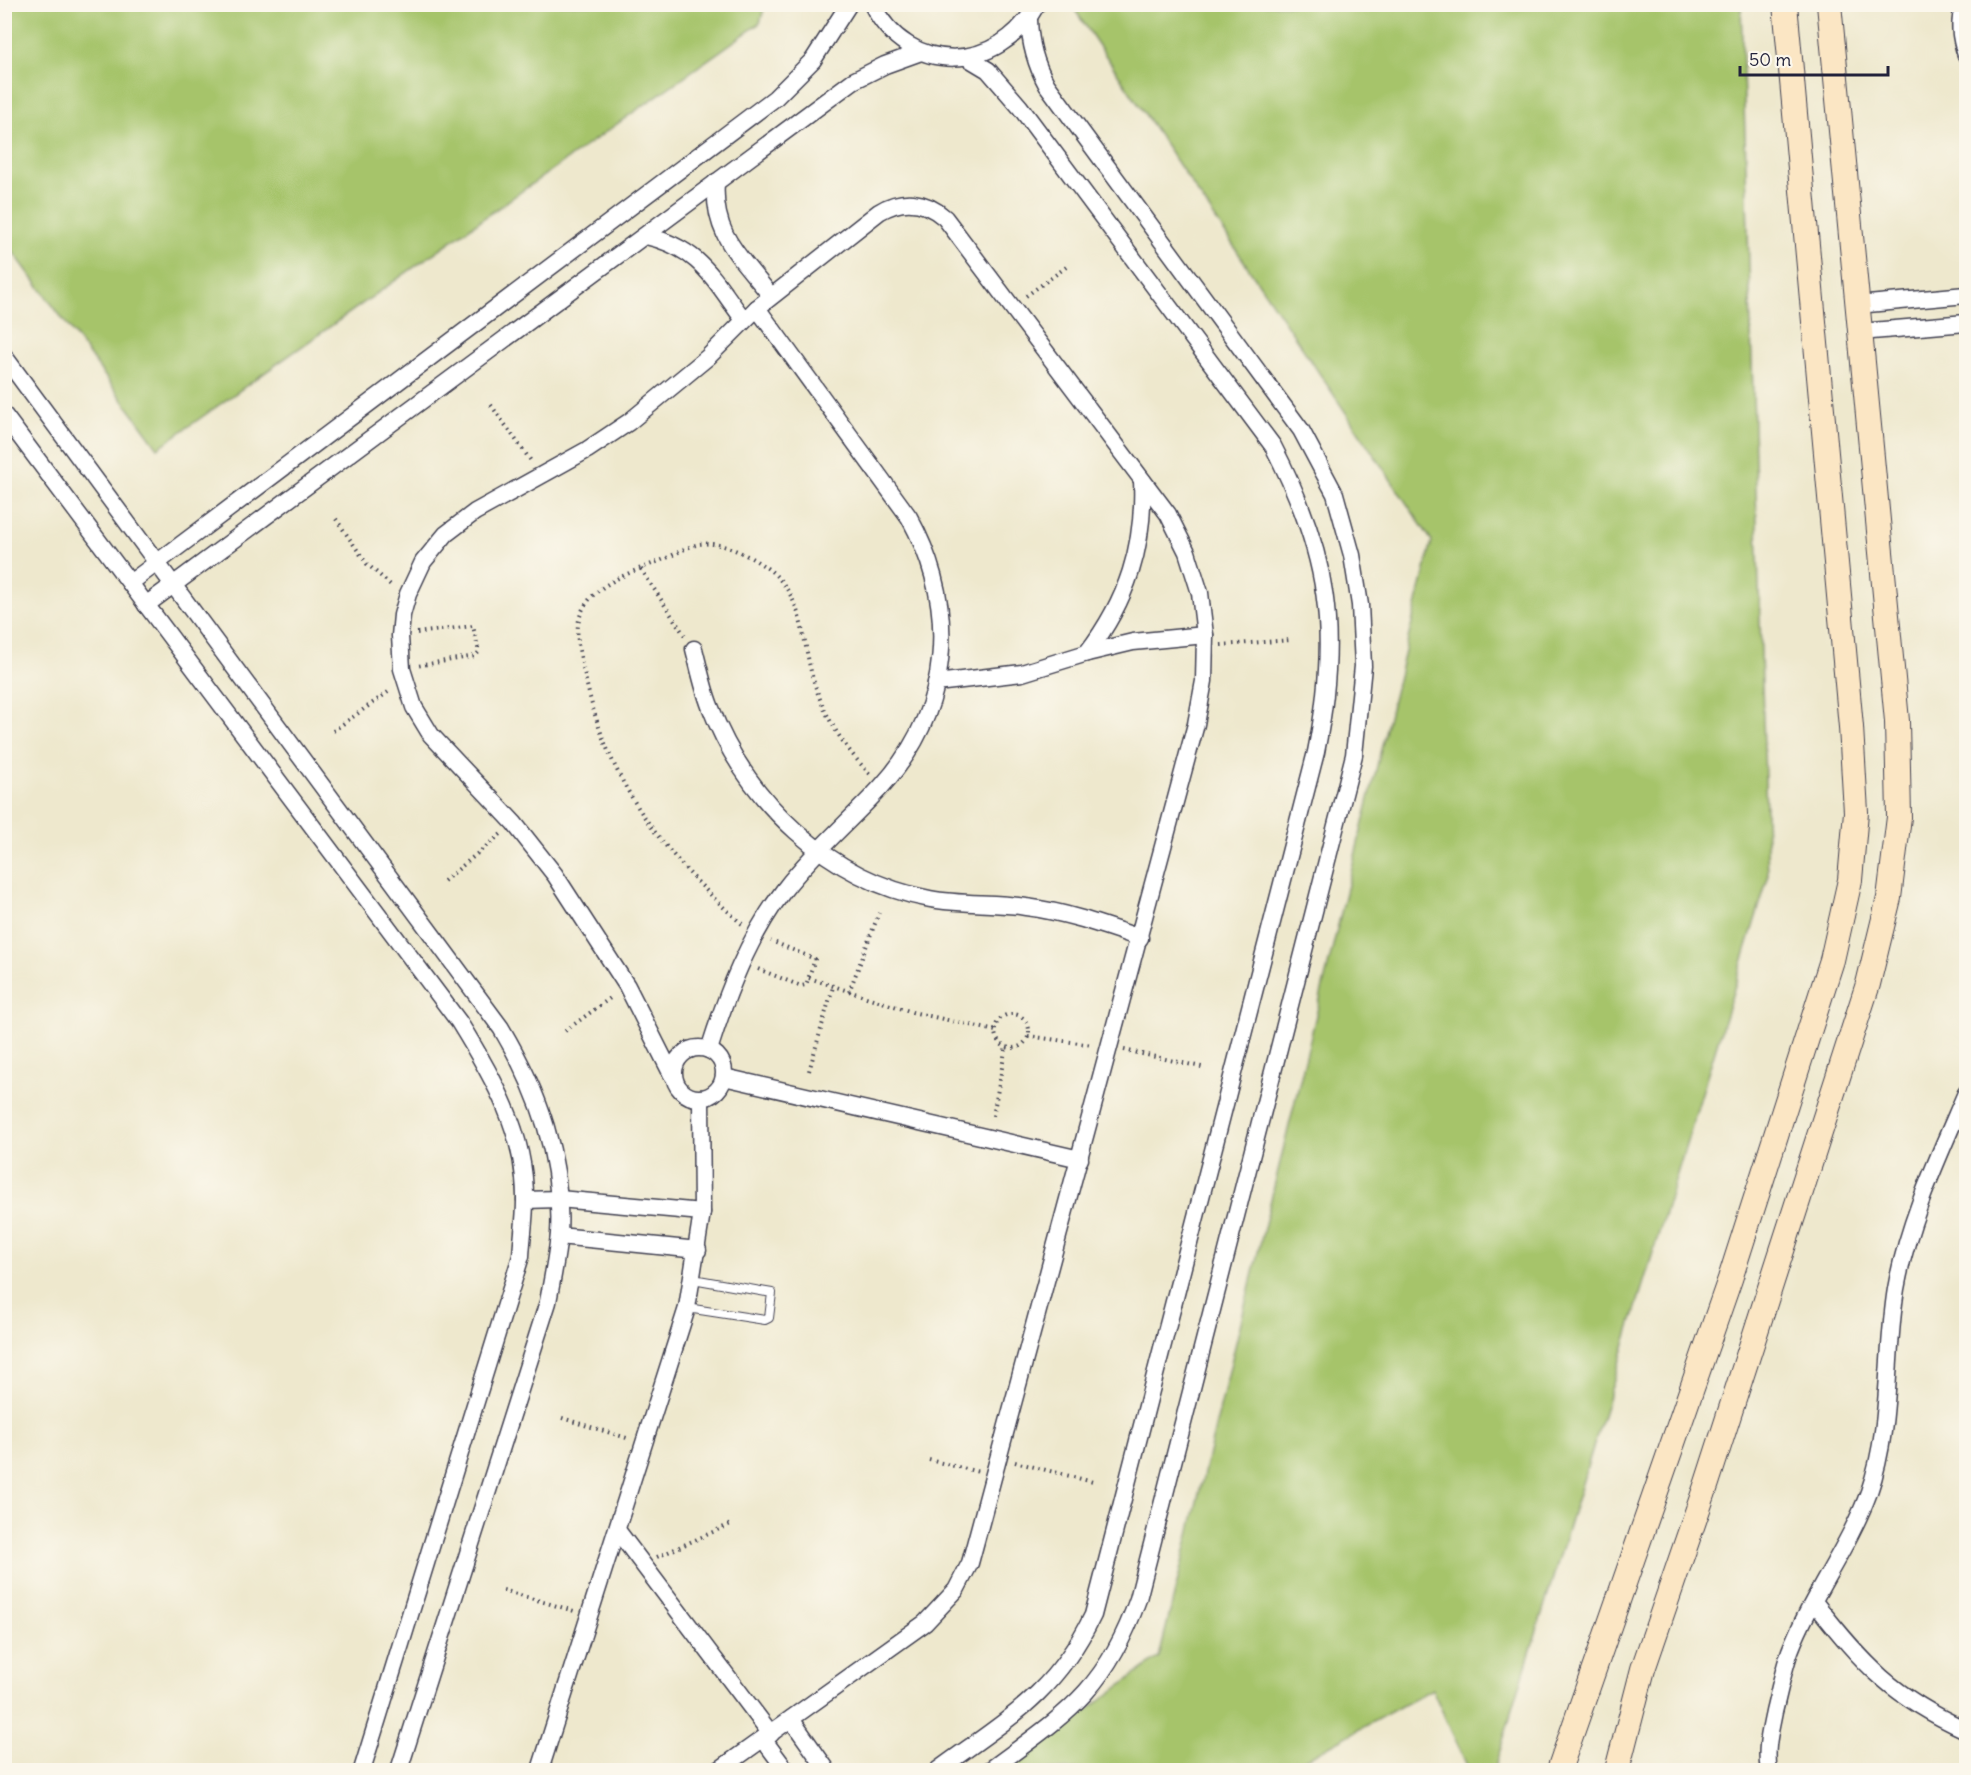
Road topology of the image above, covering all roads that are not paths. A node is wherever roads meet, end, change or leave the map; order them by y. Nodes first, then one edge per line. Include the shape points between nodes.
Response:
1 (849, 4) edge
2 (872, 4) edge
3 (1037, 4) edge
4 (1785, 4) edge
5 (1829, 4) edge
6 (1964, 4) edge
7 (1029, 20) junction
8 (921, 52) junction
9 (1966, 55) edge
10 (968, 58) junction
11 (716, 182) junction
12 (646, 236) junction
13 (1966, 295) edge
14 (771, 296) junction
15 (1857, 305) junction
16 (750, 314) junction
17 (1966, 324) edge
18 (1860, 332) junction
19 (4, 356) edge
20 (4, 415) edge
21 (1142, 480) junction
22 (157, 563) junction
23 (130, 583) junction
24 (173, 584) junction
25 (146, 604) junction
26 (1205, 641) junction
27 (694, 649) road end
28 (1087, 653) junction
29 (936, 683) junction
30 (817, 851) junction
31 (1140, 938) junction
32 (709, 1050) junction
33 (672, 1075) junction
34 (724, 1077) junction
35 (1966, 1093) edge
36 (701, 1098) junction
37 (1080, 1159) junction
38 (559, 1199) junction
39 (525, 1200) junction
40 (702, 1212) junction
41 (559, 1236) junction
42 (698, 1250) junction
43 (693, 1279) junction
44 (687, 1308) junction
45 (616, 1530) junction
46 (1815, 1603) junction
47 (791, 1719) junction
48 (1966, 1730) edge
49 (767, 1737) junction
50 (362, 1770) edge
51 (399, 1770) edge
52 (540, 1770) edge
53 (720, 1770) edge
54 (786, 1770) edge
55 (827, 1770) edge
56 (938, 1770) edge
57 (990, 1770) edge
58 (1559, 1770) edge
59 (1617, 1770) edge
60 (1769, 1770) edge

1 - 22 street via 813,60 776,98
2 - 8 street via 880,20 898,39
3 - 7 street
4 - 58 street via 1851,726 1856,812 1850,880 1832,960 1730,1279
5 - 15 street
6 - 9 street via 1960,37
7 - 10 street via 1012,38 991,51
7 - 57 street via 1036,65 1047,85 1301,430 1330,485 1352,555 1360,605 1363,666 1354,755 1138,1599 1126,1634 1108,1667 1084,1696
8 - 10 street via 944,58
8 - 11 street via 853,81
10 - 56 street via 988,70 1015,100 1273,446 1297,493 1315,543 1326,595 1330,648 1327,700 1316,752 1093,1615 1079,1645 1036,1698
11 - 12 street
11 - 14 street via 716,212 724,235
12 - 16 street via 682,248 698,259
12 - 24 street
13 - 15 street
14 - 16 street
14 - 21 street via 888,206 908,202 929,206 945,218
15 - 18 street
16 - 29 street via 909,517 921,539 941,610 941,659
16 - 33 street via 662,397 587,450 475,512 446,534 423,562 408,594 400,636 403,674 414,707 431,735 514,823 555,875 627,986
17 - 18 street
18 - 59 street via 1897,721 1899,817 1889,898 1855,1027 1643,1669
19 - 22 street
20 - 23 street
21 - 26 street via 1168,514 1187,552 1200,593
21 - 28 street via 1141,534 1128,585 1108,624
22 - 23 street
22 - 24 street
23 - 25 street
24 - 25 street
24 - 38 street via 501,1028 541,1105 554,1154
25 - 39 street via 459,1022 492,1074 511,1117 522,1162
26 - 28 street via 1157,639
26 - 31 street via 1204,681 1196,724
27 - 30 street via 710,707 737,761 773,809
28 - 29 street via 1022,673
29 - 30 street via 929,710 903,759 882,786
30 - 31 street via 883,886 910,895 1054,911
30 - 32 street via 755,935 723,1005
31 - 37 street
32 - 33 street via 684,1052
32 - 34 street via 721,1061
33 - 36 street via 686,1095
34 - 36 street via 716,1091
34 - 37 street
35 - 46 street via 1907,1242 1890,1335 1882,1444 1869,1492
36 - 40 street
37 - 47 street via 970,1563 947,1602 925,1623
38 - 39 street
38 - 40 street
38 - 41 street
39 - 50 street via 521,1256
40 - 42 street
41 - 42 street
41 - 51 street via 548,1302
42 - 43 street
43 - 44 street
43 - 44 lane via 769,1292 773,1295 769,1318
44 - 45 street
45 - 49 street
45 - 52 street
46 - 48 street via 1883,1681 1925,1711
46 - 60 street via 1783,1673 1766,1755
47 - 49 street
47 - 55 street
49 - 53 street
49 - 54 street

